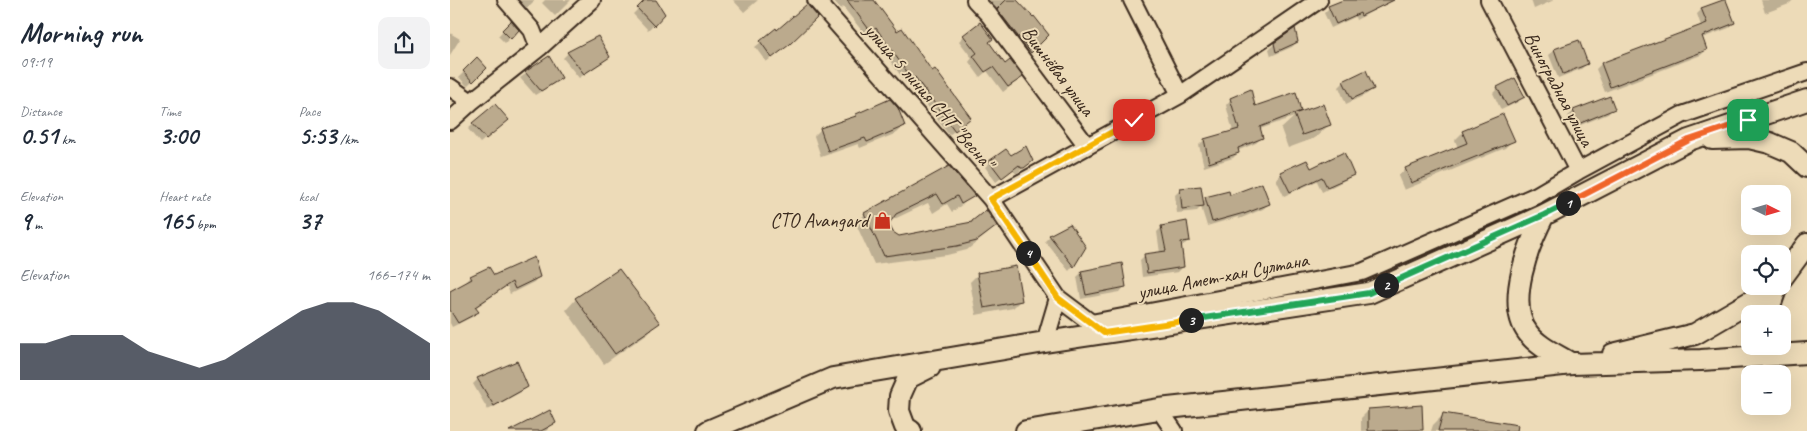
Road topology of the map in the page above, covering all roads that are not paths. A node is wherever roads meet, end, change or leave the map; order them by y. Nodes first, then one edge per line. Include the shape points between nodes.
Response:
1 (506, 0) edge
2 (592, 0) edge
3 (816, 0) edge
4 (975, 0) edge
5 (1132, 0) edge
6 (1489, 0) edge
7 (1315, 1) edge
8 (539, 48) junction
9 (1807, 72) edge
10 (450, 88) edge
11 (1180, 95) junction
12 (1807, 100) edge
13 (471, 102) junction
14 (450, 121) edge
15 (1689, 140) junction
16 (1087, 146) junction
17 (1807, 167) edge
18 (1578, 171) junction
19 (991, 199) junction
20 (1544, 215) junction
21 (1807, 244) edge
22 (1807, 256) edge
23 (1791, 266) edge
24 (1791, 271) edge
25 (1762, 295) edge
26 (1058, 298) junction
27 (1098, 328) junction
28 (1045, 342) junction
29 (1791, 345) edge
30 (1807, 347) edge
31 (1807, 352) edge
32 (948, 358) junction
33 (1572, 364) junction
34 (1159, 409) junction
35 (708, 431) edge
36 (911, 431) edge
37 (1026, 431) edge
38 (1174, 431) edge

1 - 8 street via 532,30
2 - 8 street
3 - 19 street, улица 5 линия СНТ "Весна"
4 - 16 street, Вишнёвая улица
5 - 11 street
6 - 18 street, Виноградная улица
7 - 11 street
8 - 13 street
9 - 18 street, улица Амет-хан Султана via 1682,115
10 - 13 street
11 - 16 street
12 - 15 main road
13 - 14 street
15 - 17 main road via 1749,138 1791,152
15 - 20 main road
16 - 19 street
18 - 27 street, улица Амет-хан Султана via 1537,195 1362,272
19 - 26 street, улица 5 линия СНТ "Весна"
20 - 27 main road via 1369,293
20 - 33 main road via 1526,256 1520,280 1520,312 1527,332
21 - 23 main road
22 - 24 main road
25 - 33 main road via 1695,334
26 - 27 street, улица 5 линия СНТ "Весна"
26 - 28 street
27 - 28 main road
28 - 32 main road
29 - 30 main road
31 - 33 main road via 1702,360
32 - 35 main road via 833,378
32 - 36 main road via 908,378 900,396 899,411 905,427
33 - 34 main road
34 - 37 main road
34 - 38 street

